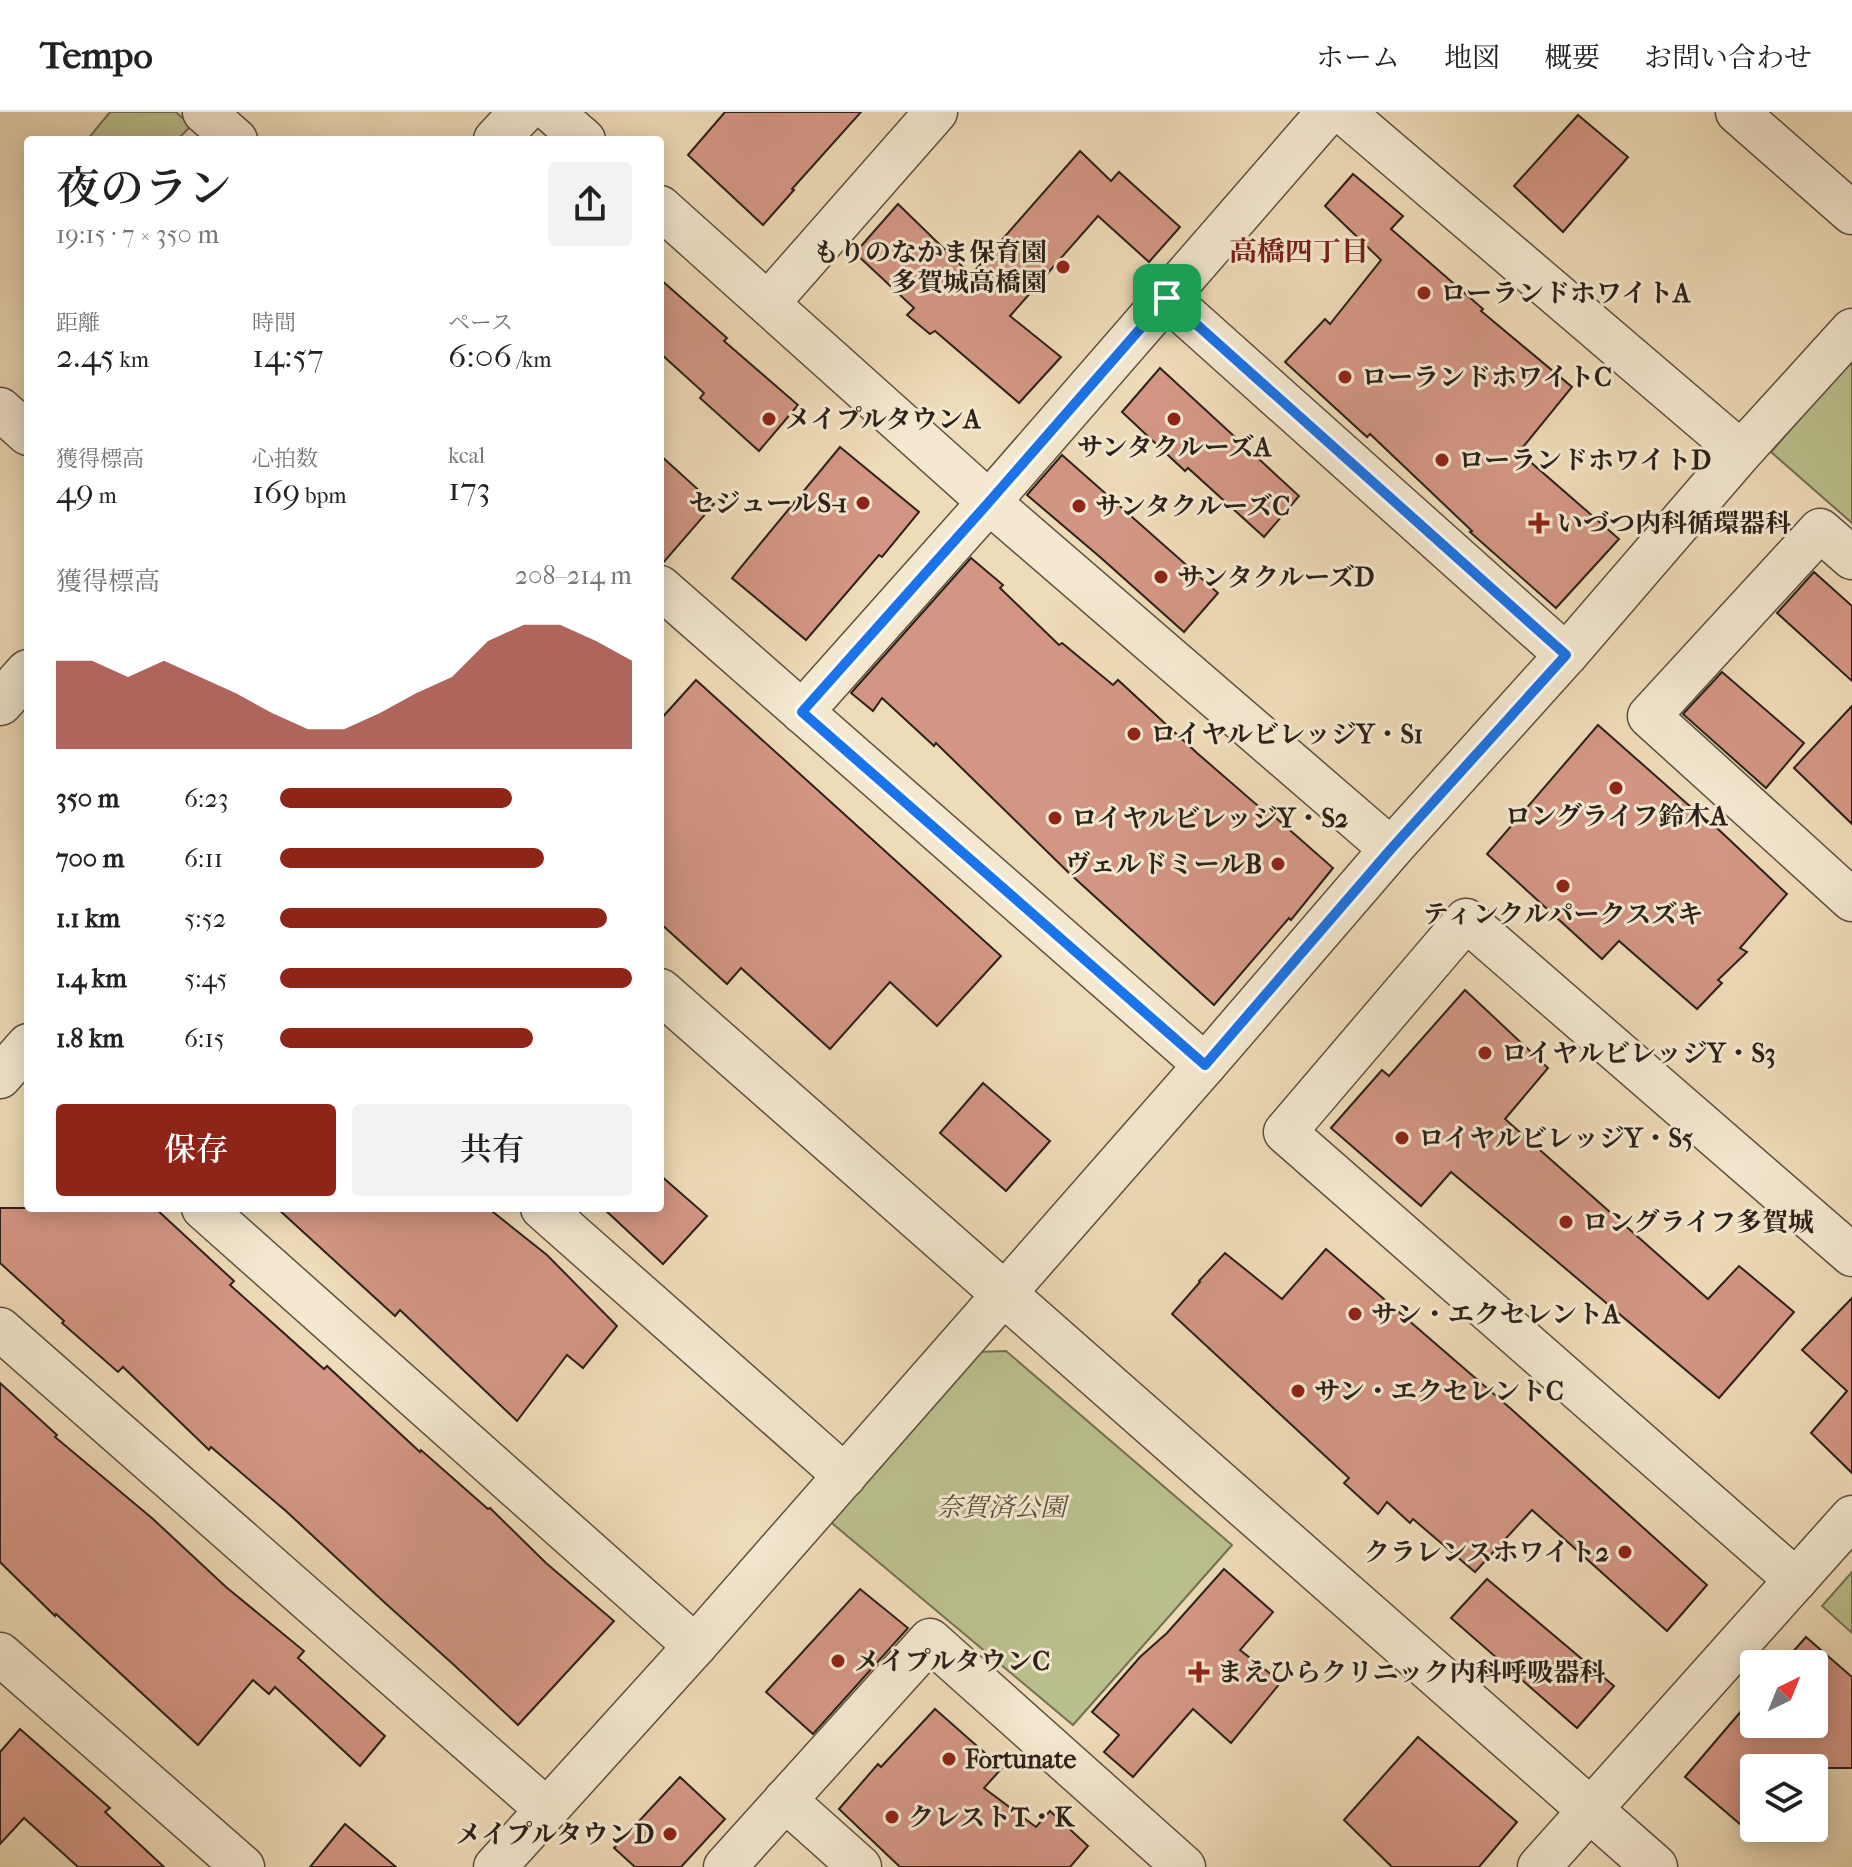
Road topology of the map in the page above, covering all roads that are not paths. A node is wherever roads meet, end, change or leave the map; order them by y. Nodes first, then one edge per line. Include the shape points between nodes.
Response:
1 (204, 112) edge
2 (522, 112) edge
3 (552, 112) edge
4 (936, 112) edge
5 (1328, 112) edge
6 (1343, 112) edge
7 (1737, 112) edge
8 (231, 136) edge
9 (500, 136) edge
10 (579, 136) edge
11 (664, 211) edge
12 (1852, 213) edge
13 (1167, 298) junction
14 (768, 303) junction
15 (1852, 330) edge
16 (0, 409) edge
17 (24, 430) edge
18 (1741, 452) junction
19 (989, 502) junction
20 (1852, 558) edge
21 (664, 591) edge
22 (1566, 655) junction
23 (24, 676) edge
24 (0, 703) edge
25 (802, 712) junction
26 (1391, 849) junction
27 (1852, 900) edge
28 (664, 995) edge
29 (1205, 1065) junction
30 (207, 1212) edge
31 (547, 1212) edge
32 (1852, 1255) edge
33 (1003, 1294) junction
34 (0, 1329) edge
35 (845, 1476) junction
36 (1852, 1517) edge
37 (1796, 1580) junction
38 (695, 1646) junction
39 (5, 1670) edge
40 (785, 1800) junction
41 (546, 1809) junction
42 (1589, 1809) junction
43 (243, 1867) edge
44 (495, 1867) edge
45 (725, 1867) edge
46 (860, 1867) edge
47 (1184, 1867) edge
48 (1539, 1867) edge
49 (1655, 1867) edge

1 - 8 street
2 - 9 street
3 - 10 street
4 - 14 street
5 - 13 street
6 - 18 street
7 - 12 street
11 - 14 street
13 - 19 street
13 - 22 street
14 - 19 street
15 - 18 street
16 - 17 street
18 - 22 street
19 - 25 street
19 - 26 street
20 - 27 street via 1820,530 1649,716
21 - 25 street
22 - 26 street
23 - 24 street
25 - 29 street
26 - 29 street
28 - 33 street
29 - 33 street
30 - 38 street
31 - 35 street
32 - 37 street via 1466,920 1285,1132
33 - 35 street
33 - 42 street
34 - 41 street
35 - 38 street
36 - 37 street
37 - 42 street
38 - 41 street
39 - 43 street
40 - 45 street
40 - 46 street
40 - 47 street via 930,1640
41 - 44 street
42 - 48 street
42 - 49 street

